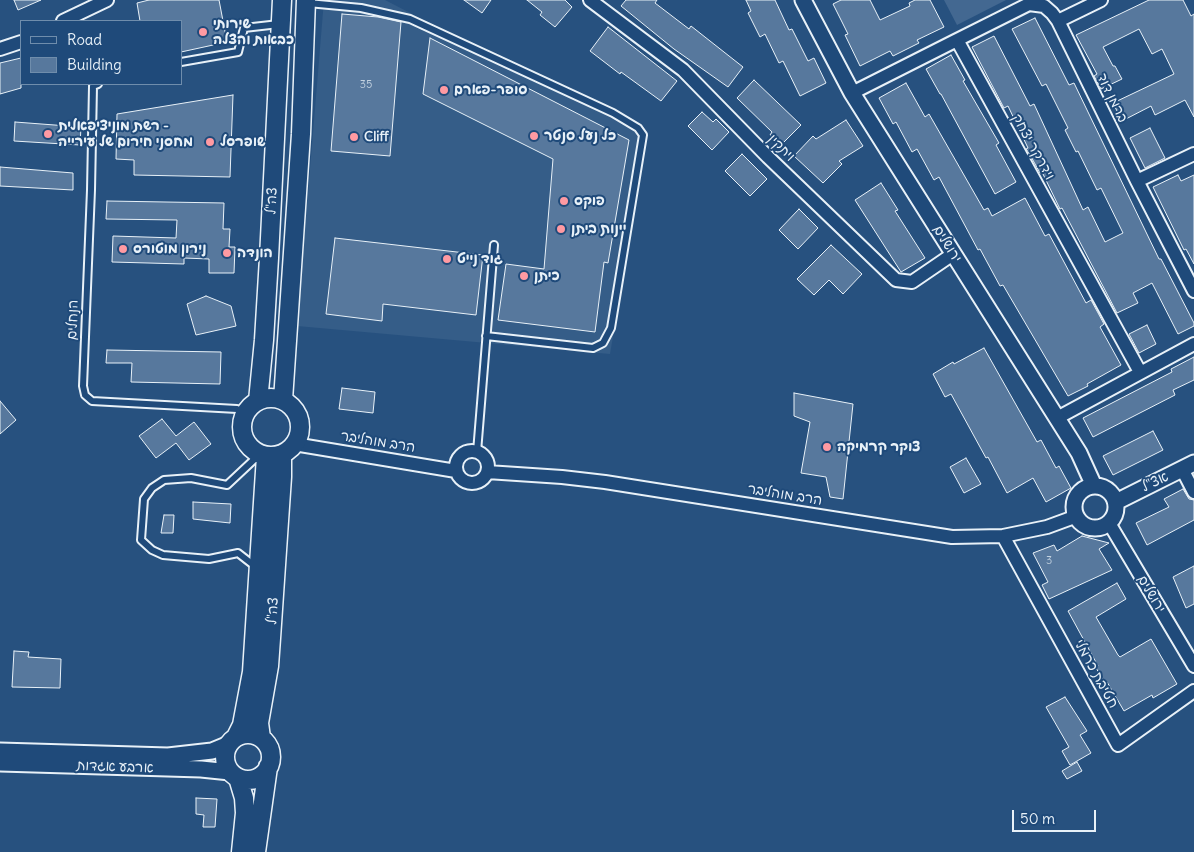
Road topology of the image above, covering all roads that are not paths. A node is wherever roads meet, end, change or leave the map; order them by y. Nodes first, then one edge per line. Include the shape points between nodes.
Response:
1 (107, 0) edge
2 (282, 0) edge
3 (590, 0) edge
4 (803, 0) edge
5 (1101, 0) edge
6 (306, 1) edge
7 (65, 20) edge
8 (1058, 21) junction
9 (280, 24) junction
10 (957, 40) junction
11 (20, 42) edge
12 (0, 49) edge
13 (182, 62) edge
14 (96, 85) edge
15 (852, 93) junction
16 (1194, 154) edge
17 (1137, 181) junction
18 (494, 245) dead end
19 (953, 254) junction
20 (1194, 291) edge
21 (486, 336) junction
22 (1194, 344) edge
23 (1140, 372) junction
24 (283, 400) junction
25 (258, 401) junction
26 (244, 416) junction
27 (1057, 418) junction
28 (276, 452) junction
29 (477, 452) junction
30 (1188, 466) edge
31 (456, 471) junction
32 (487, 472) junction
33 (1094, 486) junction
34 (1194, 492) edge
35 (1116, 502) junction
36 (1077, 516) junction
37 (1109, 523) junction
38 (1004, 536) junction
39 (259, 569) junction
40 (1194, 666) edge
41 (1194, 691) edge
42 (261, 738) junction
43 (232, 741) junction
44 (0, 751) edge
45 (0, 763) edge
46 (268, 767) junction
47 (234, 775) junction
48 (241, 852) edge
49 (256, 852) edge

1 - 7 street
2 - 9 main road, צה"ל
3 - 19 street, ויתקין via 683,70 896,280 912,282
4 - 15 street, ירושלים
5 - 8 street
6 - 21 lane via 410,19 613,114 638,128 643,136 611,328 603,343 593,348
6 - 24 main road, צה"ל via 301,134
8 - 10 street, ברמן דוד via 1044,6 1029,4
8 - 17 street, ברמן דוד
9 - 13 lane via 244,28 238,52
9 - 25 main road, צה"ל via 269,267
10 - 15 street
10 - 23 street, וידרקר יצחק
11 - 12 street
14 - 26 lane, הנחלים via 85,395 92,401 237,408
15 - 19 street, ירושלים
16 - 17 street
17 - 20 street, ברמן דוד
18 - 21 lane
19 - 27 street, ירושלים
21 - 29 lane
22 - 23 street
23 - 27 street
24 - 25 main road via 270,398
24 - 28 main road via 296,411 300,428
25 - 26 main road
26 - 28 main road via 242,431 253,450
27 - 33 street, ירושלים via 1079,453
28 - 31 street, הרב מוהליבר
28 - 39 main road, צה"ל
28 - 39 lane via 227,485 191,478 164,480 144,499 141,540 152,550 163,555 209,559 238,553
28 - 42 main road, צה"ל via 282,477 269,666 260,717
29 - 31 street via 466,452 461,456
29 - 32 street via 485,458
30 - 34 street
30 - 35 street, אצ"ל
31 - 32 street via 461,480 471,483 481,480
32 - 38 street, הרב מוהליבר via 605,482 952,538
33 - 35 street via 1108,490
33 - 36 street via 1087,487 1077,496
35 - 37 street via 1116,513
36 - 37 street via 1091,527
36 - 38 street, הרב מוהליבר via 1047,527
37 - 40 street, ירושלים
38 - 41 street, חטיבת כרמלי via 1118,745
39 - 43 main road, צה"ל via 250,688 242,725
42 - 43 main road via 250,734
42 - 46 main road via 270,754
43 - 44 street, ארבע אגדות via 212,752 168,756
43 - 47 main road via 224,755
45 - 47 street, ארבע אגדות via 201,769
46 - 47 main road via 251,780
46 - 49 main road
47 - 48 main road via 244,798

